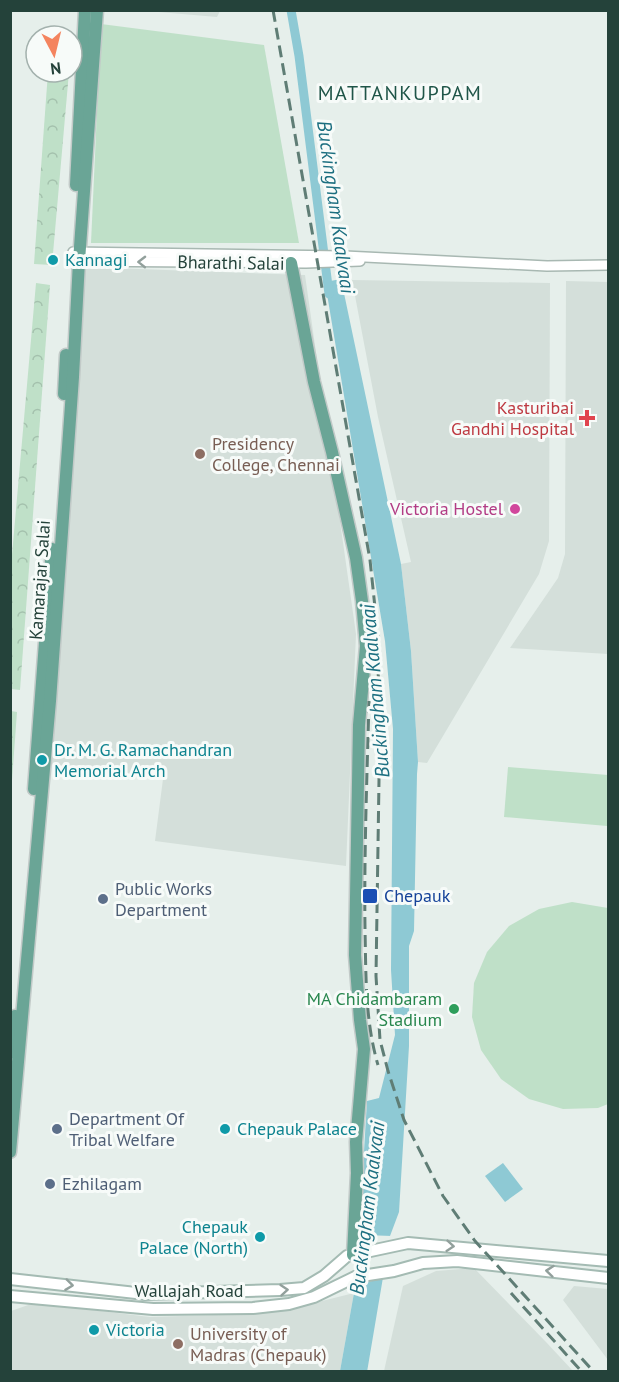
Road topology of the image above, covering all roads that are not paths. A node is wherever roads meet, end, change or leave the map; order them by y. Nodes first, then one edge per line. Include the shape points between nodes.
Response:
1 (85, 10) edge
2 (97, 10) edge
3 (76, 256) junction
4 (304, 259) junction
5 (291, 263) junction
6 (609, 265) edge
7 (10, 1053) edge
8 (10, 1152) edge
9 (355, 1254) junction
10 (609, 1261) edge
11 (609, 1278) edge
12 (10, 1279) edge
13 (10, 1296) edge

1 - 3 main road, Kamarajar Salai
2 - 3 main road, Kamarajar Salai
3 - 4 street, Bharathi Salai
5 -> 3 street, Bharathi Salai
3 - 7 main road, Kamarajar Salai via 20,970
3 - 8 main road, Kamarajar Salai via 73,376 50,690
4 - 5 street, Bharathi Salai
4 - 6 street, Bharathi Salai
5 - 9 main road via 314,382 357,558 366,646 359,724 355,944 364,1049 356,1142
9 -> 10 main road via 408,1243
12 -> 9 main road, Wallajah Road via 145,1294 280,1290 304,1288
11 -> 13 main road, Wallajah Road via 457,1261 423,1263 355,1277 314,1298 253,1308 153,1309

